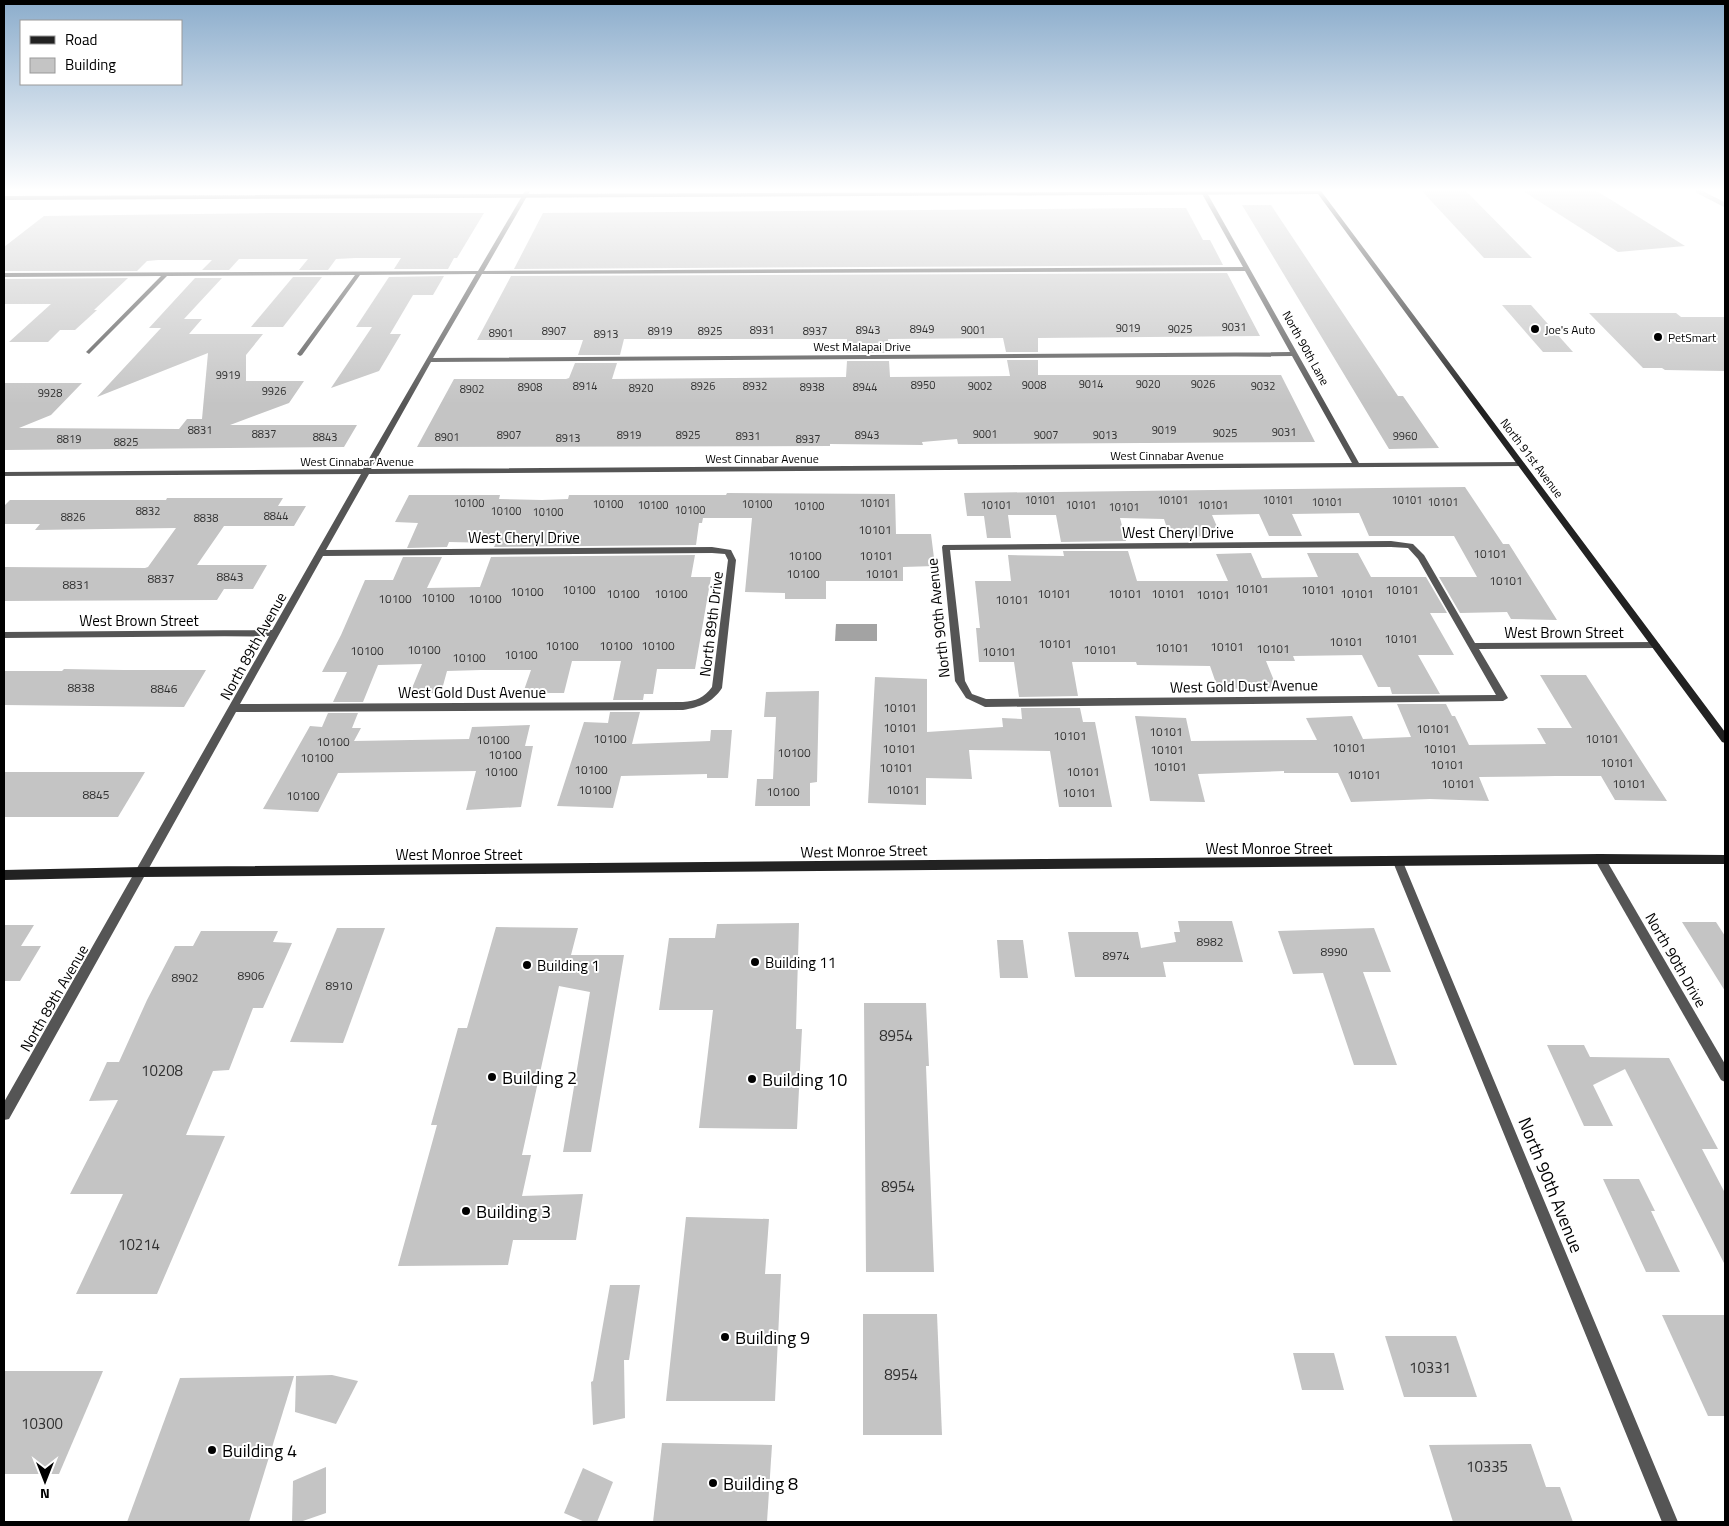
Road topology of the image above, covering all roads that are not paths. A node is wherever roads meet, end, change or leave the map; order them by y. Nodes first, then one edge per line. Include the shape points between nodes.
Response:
1 (486, 262) edge
2 (1243, 262) edge
3 (1372, 262) edge
4 (1247, 269) junction
5 (480, 272) junction
6 (359, 273) junction
7 (166, 274) junction
8 (4, 275) edge
9 (88, 352) dead end
10 (300, 354) dead end
11 (1294, 354) junction
12 (429, 360) junction
13 (1356, 464) junction
14 (1521, 464) junction
15 (366, 472) junction
16 (4, 474) edge
17 (946, 547) joint
18 (728, 552) joint
19 (321, 553) junction
20 (275, 633) junction
21 (4, 635) edge
22 (1656, 645) junction
23 (1473, 646) junction
24 (709, 699) joint
25 (985, 703) joint
26 (234, 708) junction
27 (1725, 739) edge
28 (1600, 859) junction
29 (1725, 860) edge
30 (1398, 862) junction
31 (142, 872) junction
32 (4, 875) edge
33 (1725, 1076) edge
34 (4, 1114) edge
35 (1670, 1522) edge

1 - 5 street, North 89th Avenue
2 - 4 street, North 90th Lane
3 - 14 street, North 91st Avenue
4 - 5 street
4 - 11 street, North 90th Lane
5 - 6 street
5 - 12 street, North 89th Avenue
6 - 7 street
6 - 10 street
7 - 8 street
7 - 9 street
11 - 12 street, West Malapai Drive
11 - 13 street, North 90th Lane
12 - 15 street, North 89th Avenue
13 - 14 street, West Cinnabar Avenue
13 - 15 street, West Cinnabar Avenue
14 - 22 street, North 91st Avenue
15 - 16 street, West Cinnabar Avenue
15 - 19 street, North 89th Avenue
17 - 23 street, West Cheryl Drive via 1410,546 1421,557
17 - 25 street, North 90th Avenue via 960,681 969,696
18 - 19 street, West Cheryl Drive
18 - 24 street, North 89th Drive via 732,560 717,688
19 - 20 street, North 89th Avenue
20 - 21 street, West Brown Street
20 - 26 street, North 89th Avenue
22 - 23 street, West Brown Street
22 - 27 street, North 91st Avenue
23 - 25 street, West Gold Dust Avenue via 1503,698
24 - 26 street, West Gold Dust Avenue via 683,706
26 - 31 street, North 89th Avenue
28 - 29 street, West Monroe Street
28 - 30 street, West Monroe Street
28 - 33 street, North 90th Drive
30 - 31 street, West Monroe Street
30 - 35 street, North 90th Avenue
31 - 32 street, West Monroe Street
31 - 34 street, North 89th Avenue

